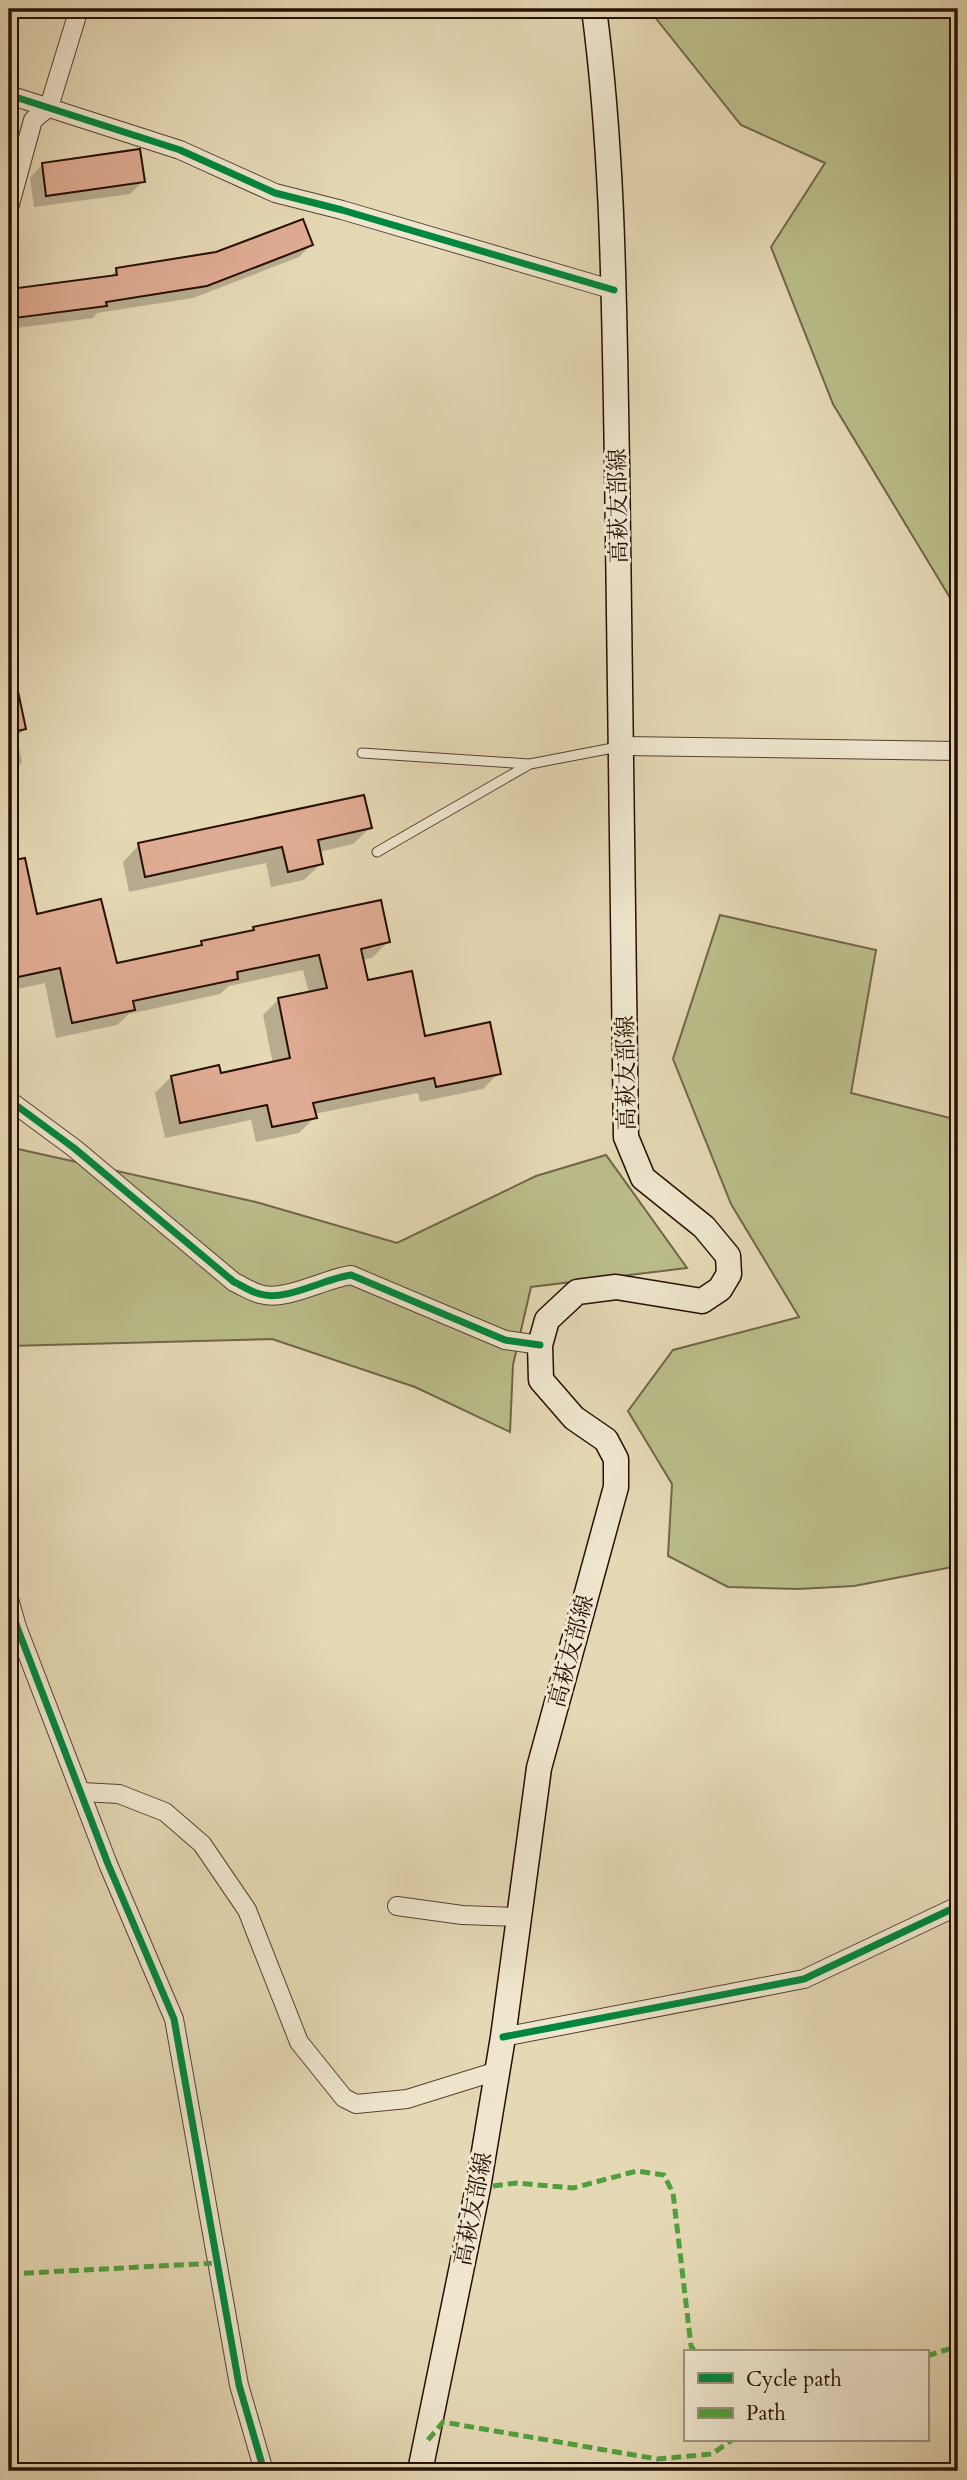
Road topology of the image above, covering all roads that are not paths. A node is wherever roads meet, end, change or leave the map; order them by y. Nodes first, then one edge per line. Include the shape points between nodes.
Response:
1 (79, 9) edge
2 (594, 9) edge
3 (9, 95) edge
4 (49, 107) junction
5 (9, 208) edge
6 (614, 290) junction
7 (624, 746) junction
8 (958, 751) edge
9 (362, 753) dead end
10 (530, 764) junction
11 (377, 852) dead end
12 (9, 1100) edge
13 (540, 1345) junction
14 (9, 1599) edge
15 (82, 1792) junction
16 (397, 1906) dead end
17 (958, 1906) edge
18 (519, 1917) junction
19 (503, 2037) junction
20 (497, 2071) junction
21 (264, 2471) edge
22 (420, 2471) edge

1 - 4 street
2 - 6 main road, 高萩友部線 via 604,84
3 - 4 street
4 - 5 street via 33,120
4 - 6 street via 180,150 275,193
6 - 7 main road, 高萩友部線
7 - 8 street
7 - 10 lane
7 - 13 main road, 高萩友部線 via 626,1137 643,1178 704,1227 728,1256 729,1274 720,1289 702,1301 616,1287 577,1292 547,1320
9 - 10 lane
10 - 11 lane
12 - 13 street via 75,1148 234,1282 260,1295 281,1296 351,1275 505,1340
13 - 18 main road, 高萩友部線 via 541,1380 574,1418 606,1440 615,1459 616,1487 539,1768
14 - 15 street
15 - 20 street via 119,1794 165,1812 202,1843 247,1910 299,2042 344,2098 356,2104 407,2099
15 - 21 street via 174,2019 239,2385
16 - 18 street
17 - 19 street via 804,1979
18 - 19 main road, 高萩友部線
19 - 20 main road, 高萩友部線
20 - 22 main road, 高萩友部線

